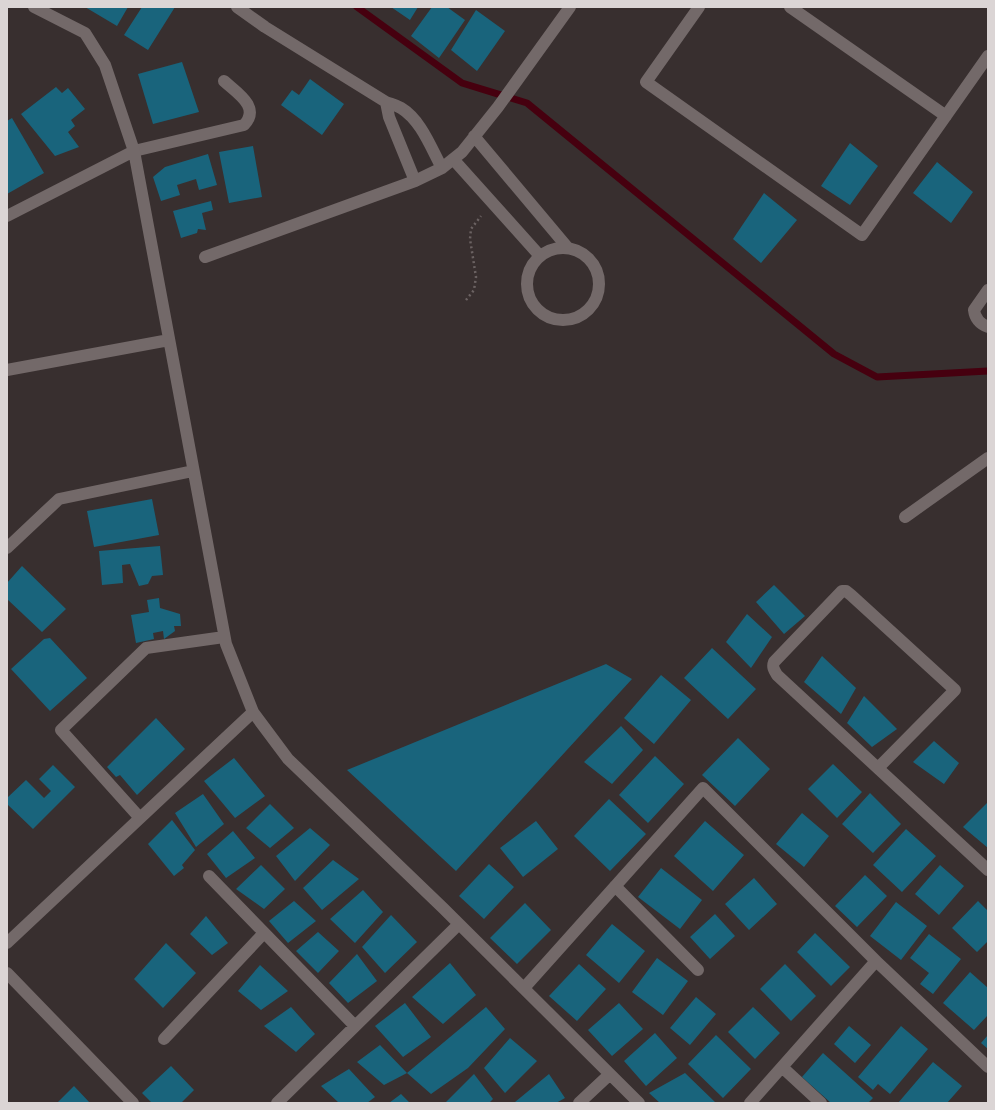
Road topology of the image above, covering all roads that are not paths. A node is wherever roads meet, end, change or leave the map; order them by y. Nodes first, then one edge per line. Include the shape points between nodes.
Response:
1 (34, 7) edge
2 (237, 7) edge
3 (570, 7) edge
4 (699, 7) edge
5 (790, 7) edge
6 (988, 56) edge
7 (224, 81) dead end
8 (386, 102) junction
9 (946, 116) junction
10 (474, 136) junction
11 (134, 150) junction
12 (453, 159) junction
13 (442, 168) junction
14 (415, 181) junction
15 (7, 216) edge
16 (568, 248) junction
17 (205, 256) dead end
18 (540, 256) junction
19 (988, 290) edge
20 (988, 327) edge
21 (169, 340) junction
22 (7, 370) edge
23 (988, 458) edge
24 (194, 471) junction
25 (905, 517) dead end
26 (7, 548) edge
27 (224, 637) junction
28 (253, 712) junction
29 (878, 768) junction
30 (140, 818) junction
31 (988, 870) edge
32 (209, 876) dead end
33 (615, 886) junction
34 (459, 924) junction
35 (264, 933) junction
36 (8, 939) edge
37 (876, 961) junction
38 (698, 970) dead end
39 (7, 973) edge
40 (524, 988) junction
41 (355, 1026) junction
42 (164, 1038) dead end
43 (782, 1067) junction
44 (988, 1068) edge
45 (610, 1074) junction
46 (132, 1103) edge
47 (277, 1103) edge
48 (579, 1103) edge
49 (639, 1103) edge
50 (750, 1103) edge
51 (821, 1103) edge

1 - 11 street via 85,33 106,65
2 - 8 street
3 - 10 street
4 - 9 street via 646,82 862,235
5 - 9 street
6 - 9 street
7 - 11 street via 248,104 250,113 244,126
8 - 13 street via 399,106 418,125
8 - 14 street via 389,117
10 - 12 street
10 - 16 street
11 - 15 street
11 - 21 street
12 - 13 street
12 - 18 street
13 - 14 street
14 - 17 street
16 - 18 street via 551,249
16 - 18 street via 581,252 589,259 599,277 597,298 584,314 575,319 549,317 536,309 530,301 526,280 534,261
19 - 20 street via 974,310 978,321
21 - 22 street
21 - 24 street
23 - 25 street
24 - 26 street via 59,499
24 - 27 street
27 - 28 street
27 - 30 street via 146,648 61,730
28 - 30 street
28 - 34 street via 288,759
29 - 29 street via 955,690 851,595 842,591 773,666 777,674
29 - 31 street
30 - 36 street
32 - 35 street
33 - 37 street via 703,788
33 - 38 street
33 - 40 street
34 - 40 street
34 - 41 street
35 - 41 street
35 - 42 street
37 - 43 street
37 - 44 street
39 - 46 street
40 - 45 street
41 - 47 street
43 - 50 street
43 - 51 street
45 - 48 street
45 - 49 street

